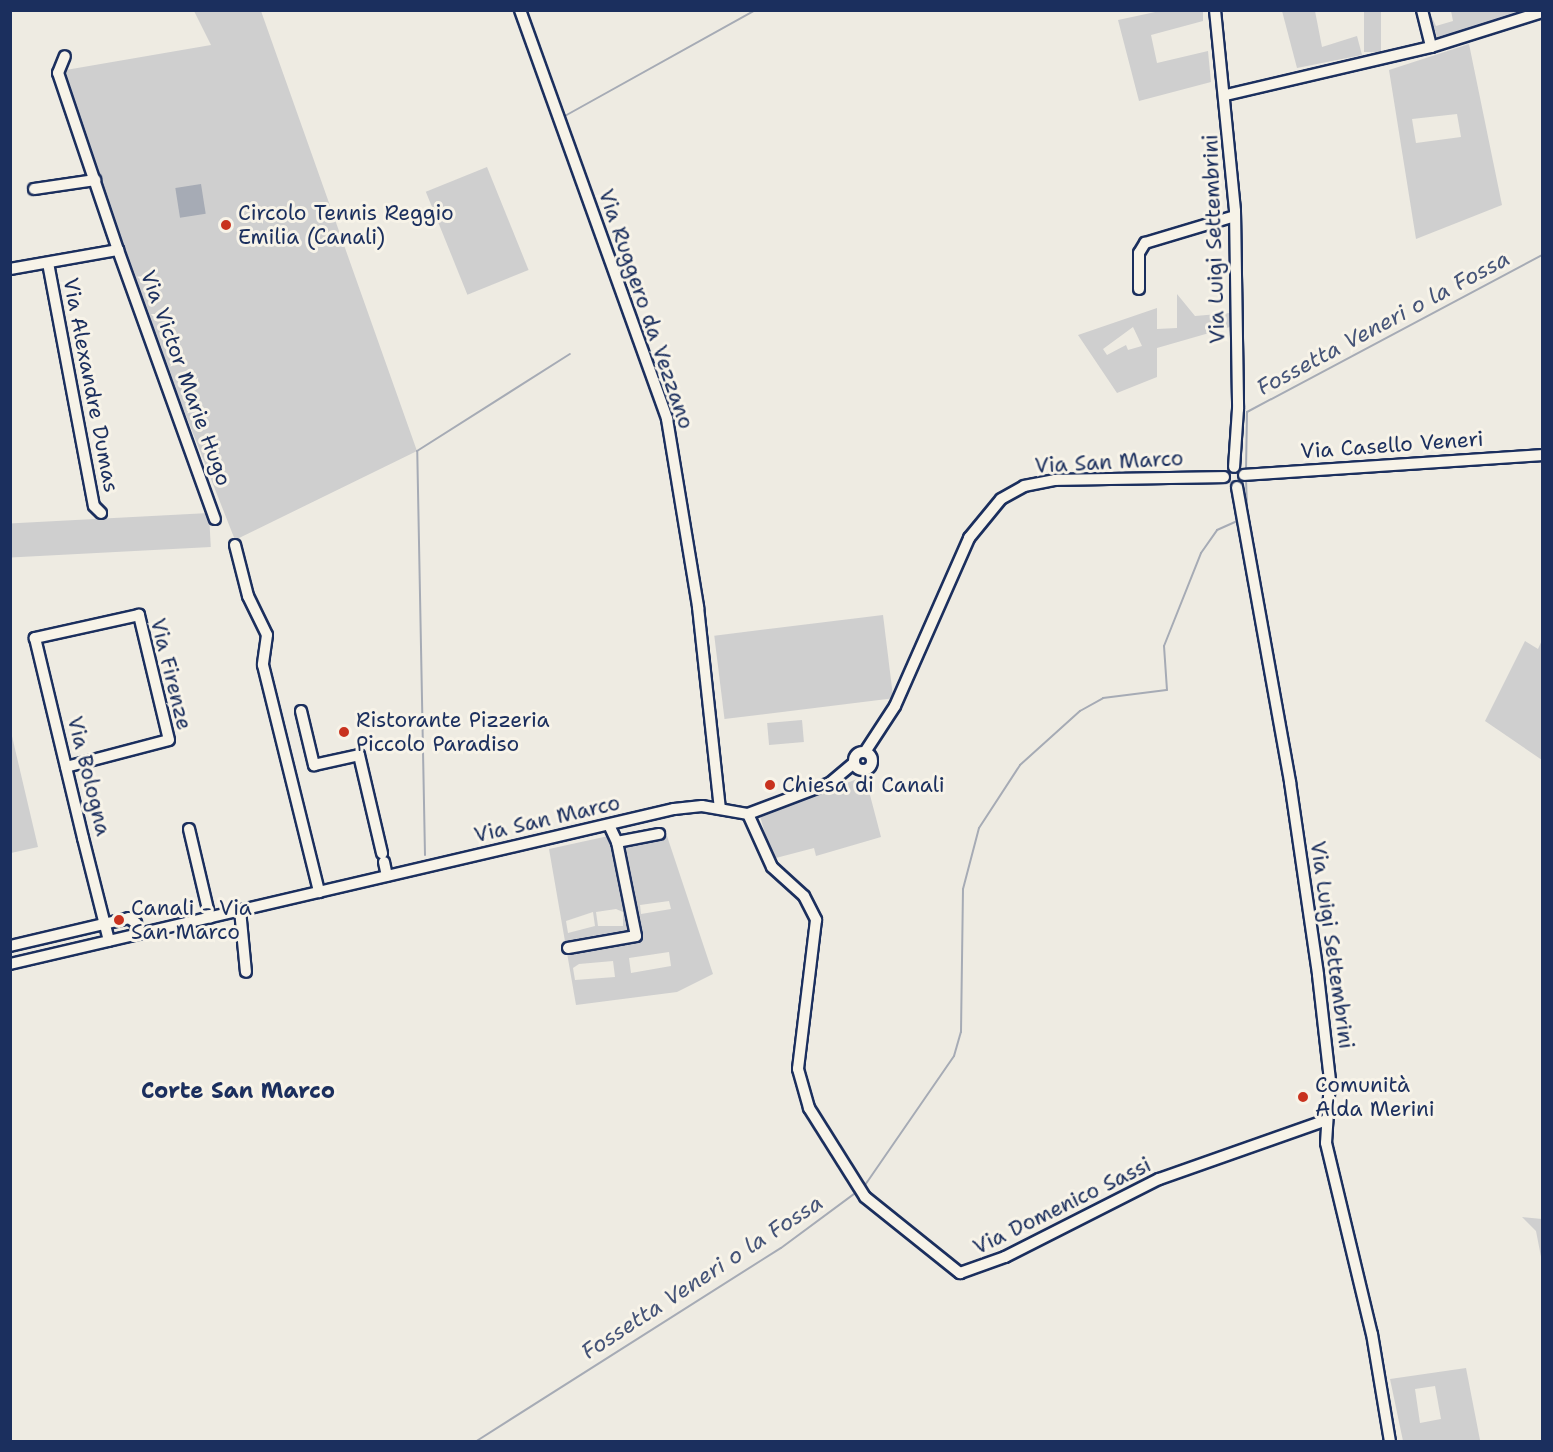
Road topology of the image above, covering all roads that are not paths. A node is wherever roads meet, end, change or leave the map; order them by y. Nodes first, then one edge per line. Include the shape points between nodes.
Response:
1 (520, 10) edge
2 (1215, 10) edge
3 (1422, 10) edge
4 (1542, 12) edge
5 (1431, 46) junction
6 (65, 57) dead end
7 (1226, 95) junction
8 (95, 180) junction
9 (34, 189) dead end
10 (1235, 216) junction
11 (118, 250) junction
12 (48, 263) junction
13 (10, 270) edge
14 (1139, 290) dead end
15 (1542, 455) edge
16 (1234, 467) junction
17 (1246, 475) junction
18 (1224, 477) junction
19 (1237, 487) junction
20 (101, 513) dead end
21 (216, 519) dead end
22 (235, 545) dead end
23 (35, 638) joint
24 (301, 711) dead end
25 (868, 755) junction
26 (66, 767) junction
27 (858, 767) junction
28 (720, 809) junction
29 (748, 814) junction
30 (609, 825) junction
31 (189, 830) dead end
32 (659, 834) dead end
33 (617, 843) junction
34 (387, 876) junction
35 (319, 892) junction
36 (240, 910) junction
37 (210, 918) junction
38 (105, 923) junction
39 (137, 934) junction
40 (109, 940) junction
41 (10, 946) edge
42 (568, 948) dead end
43 (10, 964) edge
44 (246, 972) dead end
45 (1324, 1121) junction
46 (1390, 1442) edge

1 - 28 street, Via Ruggero da Vezzano via 669,429 698,607
2 - 7 street, Via Luigi Settembrini
3 - 5 street
4 - 5 street
5 - 7 street
6 - 8 street, Via Victor Marie Hugo via 57,70
7 - 10 street, Via Luigi Settembrini
8 - 9 street
8 - 11 street, Via Victor Marie Hugo
10 - 14 street via 1145,243 1139,253
10 - 16 street, Via Luigi Settembrini via 1238,399
11 - 12 street, Via Victor Marie Hugo
11 - 21 street, Via Victor Marie Hugo
12 - 13 street, Via Victor Marie Hugo
12 - 20 street, Via Alexandre Dumas via 94,506
15 - 17 street, Via Casello Veneri
16 - 17 street
16 - 18 street
17 - 19 street
18 - 19 street
18 - 25 street, Via San Marco via 1055,480 1001,499 969,538
19 - 45 street, Via Luigi Settembrini via 1290,782 1318,975 1330,1081
22 - 35 street via 248,596 267,635 263,665
23 - 26 street, Via Bologna
23 - 26 street, Via Firenze via 139,615 169,740
24 - 34 street via 314,765 359,755
25 - 27 street, Via San Marco
25 - 27 street, Via San Marco via 871,766
26 - 38 street, Via Bologna
27 - 29 street via 830,783
28 - 29 street, Via San Marco
28 - 30 street, Via San Marco via 686,806
29 - 45 street, Via Domenico Sassi via 772,867 804,896 816,920 798,1069 809,1108 865,1197 960,1273 1005,1257 1159,1179
30 - 33 street
30 - 34 street, Via San Marco
31 - 37 street
32 - 33 street
33 - 42 street via 636,936
34 - 35 street, Via San Marco
35 - 36 street, Via San Marco
36 - 37 street, Via San Marco
36 - 44 street
37 - 39 street, Via San Marco
38 - 39 street via 131,918
38 - 40 street, Via Bologna
38 - 41 street
39 - 40 street, Via San Marco
40 - 43 street, Via San Marco
45 - 46 street, Via Luigi Settembrini

